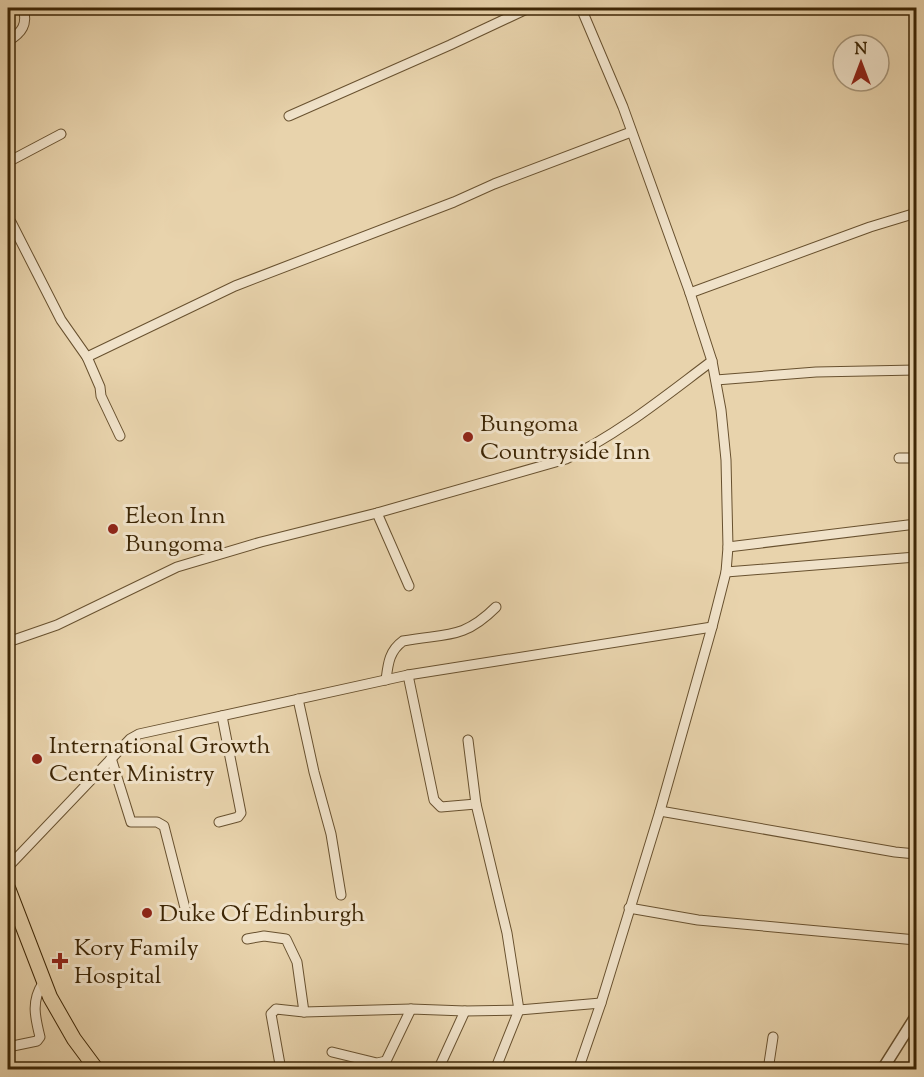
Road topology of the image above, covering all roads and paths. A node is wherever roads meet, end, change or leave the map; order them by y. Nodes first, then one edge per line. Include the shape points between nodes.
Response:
1 (23, 8) edge
2 (529, 8) edge
3 (580, 8) edge
4 (8, 41) edge
5 (289, 116) dead end
6 (631, 132) junction
7 (61, 134) dead end
8 (8, 162) edge
9 (916, 213) edge
10 (8, 220) edge
11 (916, 220) edge
12 (690, 293) junction
13 (87, 357) junction
14 (712, 361) junction
15 (916, 370) edge
16 (716, 380) junction
17 (120, 436) dead end
18 (899, 458) dead end
19 (916, 458) edge
20 (376, 513) junction
21 (916, 524) edge
22 (729, 548) junction
23 (916, 557) edge
24 (726, 572) junction
25 (409, 586) dead end
26 (496, 607) dead end
27 (712, 627) junction
28 (8, 642) edge
29 (408, 675) junction
30 (386, 680) junction
31 (297, 699) junction
32 (222, 716) junction
33 (468, 740) dead end
34 (111, 759) junction
35 (476, 804) junction
36 (660, 811) junction
37 (219, 822) dead end
38 (916, 854) edge
39 (8, 867) edge
40 (8, 888) edge
41 (341, 895) dead end
42 (185, 908) dead end
43 (629, 908) junction
44 (14, 920) edge
45 (247, 939) dead end
46 (916, 940) edge
47 (43, 983) junction
48 (601, 1003) junction
49 (411, 1009) junction
50 (519, 1010) junction
51 (304, 1011) junction
52 (465, 1011) junction
53 (916, 1016) edge
54 (773, 1037) dead end
55 (8, 1047) edge
56 (332, 1052) dead end
57 (97, 1070) edge
58 (281, 1070) edge
59 (438, 1070) edge
60 (495, 1070) edge
61 (578, 1070) edge
62 (768, 1070) edge
63 (882, 1070) edge

1 - 4 street via 24,26
2 - 5 street
3 - 6 street
6 - 12 street
6 - 13 street via 235,286
7 - 8 street
9 - 11 street
9 - 12 street
10 - 13 street via 62,320
12 - 14 street
13 - 17 street
14 - 16 street
14 - 20 street via 618,430 566,459
15 - 16 street
16 - 22 street via 726,460
18 - 19 street
20 - 25 street
20 - 28 street via 177,567 57,625
21 - 22 street
22 - 24 street
23 - 24 street
24 - 27 street
26 - 30 street via 481,622 461,632 403,641 389,658
27 - 29 street
27 - 36 street
29 - 30 street
29 - 35 street via 434,800 441,807
30 - 31 street
31 - 32 street
31 - 41 street via 331,834
32 - 34 street via 139,734
32 - 37 street via 242,813
33 - 35 street
34 - 39 street
34 - 42 street via 131,822 160,822 164,826
35 - 50 street via 507,933
36 - 38 street
36 - 43 street
40 - 44 main road
43 - 46 street via 698,920
43 - 48 street
44 - 47 main road
45 - 51 street via 286,939 297,962
47 - 55 street via 34,1003 40,1037
47 - 57 main road via 74,1039
48 - 50 street
48 - 61 street
49 - 51 street
49 - 52 street
49 - 56 street via 387,1061 377,1063
50 - 52 street
50 - 60 street
51 - 58 street via 276,1009 271,1014
52 - 59 street
53 - 63 street
54 - 62 street

